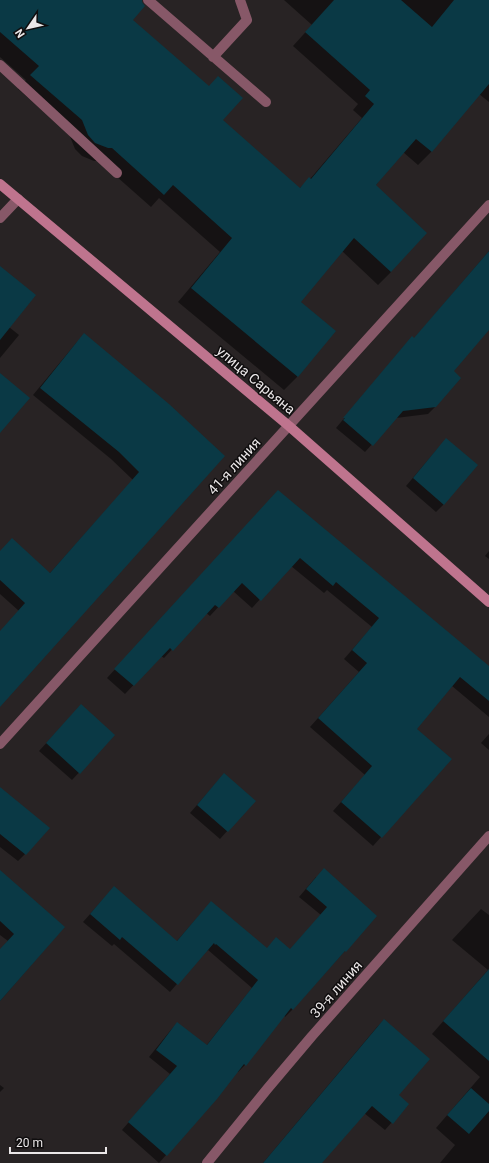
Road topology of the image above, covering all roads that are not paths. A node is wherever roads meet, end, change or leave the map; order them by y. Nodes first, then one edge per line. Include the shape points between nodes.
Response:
1 (148, 0) edge
2 (240, 0) edge
3 (213, 57) junction
4 (0, 65) edge
5 (266, 102) dead end
6 (117, 173) dead end
7 (0, 184) edge
8 (18, 199) junction
9 (489, 205) edge
10 (0, 218) edge
11 (289, 426) junction
12 (489, 602) edge
13 (0, 744) edge
14 (489, 836) edge
15 (207, 1163) edge

1 - 3 street
2 - 3 street via 247,20
3 - 5 street
4 - 6 street
7 - 8 main road, улица Сарьяна
8 - 10 street
8 - 11 main road, улица Сарьяна
9 - 11 street, 41-я линия
11 - 12 main road, улица Сарьяна
11 - 13 street, 41-я линия
14 - 15 street, 39-я линия via 312,1036

